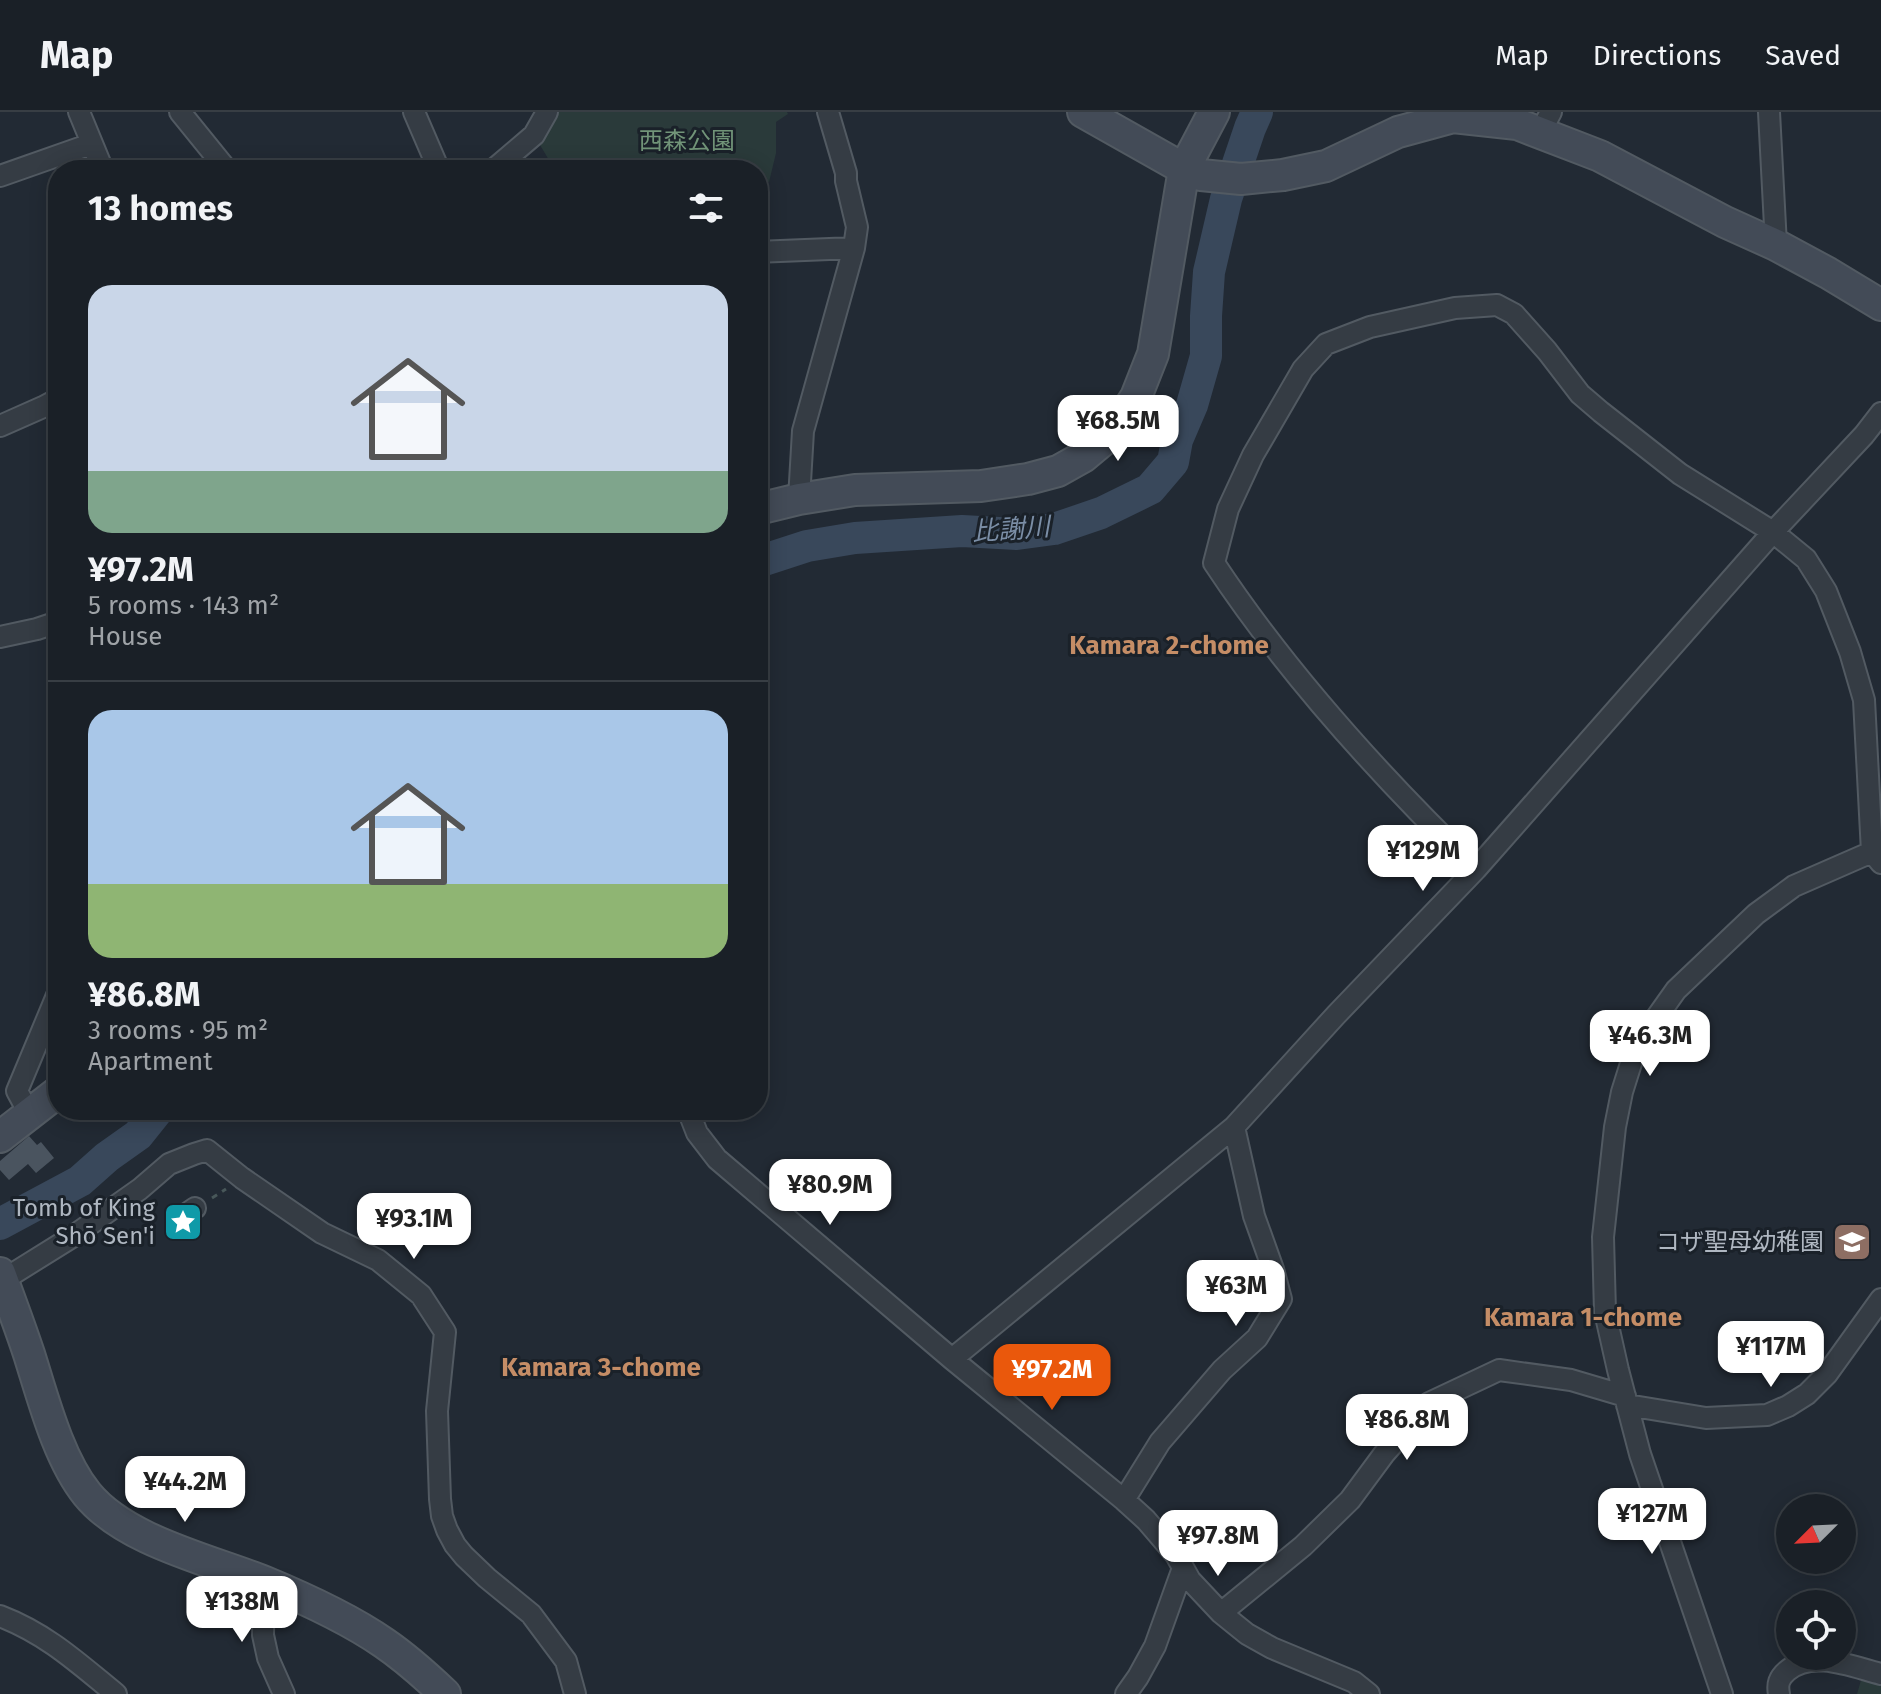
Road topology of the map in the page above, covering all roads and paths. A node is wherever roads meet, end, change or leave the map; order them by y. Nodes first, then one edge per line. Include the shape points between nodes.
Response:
1 (79, 112) edge
2 (180, 112) edge
3 (414, 112) edge
4 (547, 112) edge
5 (828, 112) edge
6 (1083, 112) edge
7 (1214, 112) edge
8 (1769, 112) edge
9 (1545, 122) edge
10 (91, 144) junction
11 (98, 160) edge
12 (219, 160) edge
13 (435, 160) edge
14 (505, 160) edge
15 (1192, 172) junction
16 (0, 176) edge
17 (1776, 245) junction
18 (854, 248) junction
19 (768, 252) edge
20 (1881, 305) edge
21 (48, 404) edge
22 (1881, 413) edge
23 (0, 426) edge
24 (799, 499) junction
25 (768, 507) edge
26 (1773, 532) junction
27 (48, 625) edge
28 (0, 637) edge
29 (1878, 854) edge
30 (1476, 869) junction
31 (48, 1017) edge
32 (48, 1100) edge
33 (30, 1115) junction
34 (692, 1120) edge
35 (1234, 1127) junction
36 (0, 1137) edge
37 (242, 1178) junction
38 (188, 1213) dead end
39 (1, 1277) edge
40 (1881, 1299) edge
41 (952, 1359) junction
42 (1626, 1400) junction
43 (1124, 1500) junction
44 (1183, 1568) junction
45 (264, 1582) junction
46 (1221, 1613) junction
47 (0, 1616) edge
48 (1881, 1674) edge
49 (116, 1694) edge
50 (284, 1694) edge
51 (445, 1694) edge
52 (575, 1694) edge
53 (1126, 1694) edge
54 (1369, 1694) edge
55 (1722, 1694) edge
56 (1779, 1694) edge

1 - 10 street
2 - 12 street
3 - 13 street
4 - 14 street via 534,135
5 - 18 street via 857,227
6 - 15 street
7 - 15 street
8 - 17 street
9 - 15 street via 1453,117 1398,132 1326,166 1241,179
9 - 17 street via 1600,156
10 - 11 street
10 - 16 street
15 - 24 street via 1153,354 1119,423 1083,457 1058,471 981,486 855,490
17 - 20 street
18 - 19 street
18 - 24 street via 803,431
21 - 23 street
22 - 26 street
24 - 25 street
26 - 29 street via 1806,559 1826,591 1850,652 1864,700
26 - 30 street
26 - 30 street via 1680,474 1601,412 1514,314 1497,305 1455,308 1370,327 1326,344 1303,369 1228,509 1214,563 1297,676 1411,806
27 - 28 street
29 - 42 street via 1794,886 1756,914 1676,990 1633,1057 1615,1127 1603,1237 1605,1312
30 - 35 street
31 - 33 street via 17,1091
32 - 33 street
33 - 36 street
34 - 41 street via 717,1159
35 - 41 street
35 - 43 street via 1254,1216 1281,1299 1257,1338 1160,1442
37 - 38 path
37 - 39 street via 207,1150 169,1164 72,1237
37 - 52 street via 322,1233 378,1260 421,1295 445,1332 437,1411 440,1499 447,1530 464,1556 531,1614 566,1661
39 - 45 street via 52,1424 87,1495 141,1534
40 - 42 street via 1807,1394 1767,1415 1706,1418
41 - 43 street
42 - 46 street via 1571,1380 1499,1370 1429,1403 1350,1500
42 - 55 street
43 - 44 street
44 - 46 street
44 - 53 street via 1155,1646
45 - 50 street via 263,1635
45 - 51 street via 363,1630
46 - 54 street via 1272,1648 1329,1670
47 - 49 street via 47,1639
48 - 56 street via 1807,1661 1780,1677

